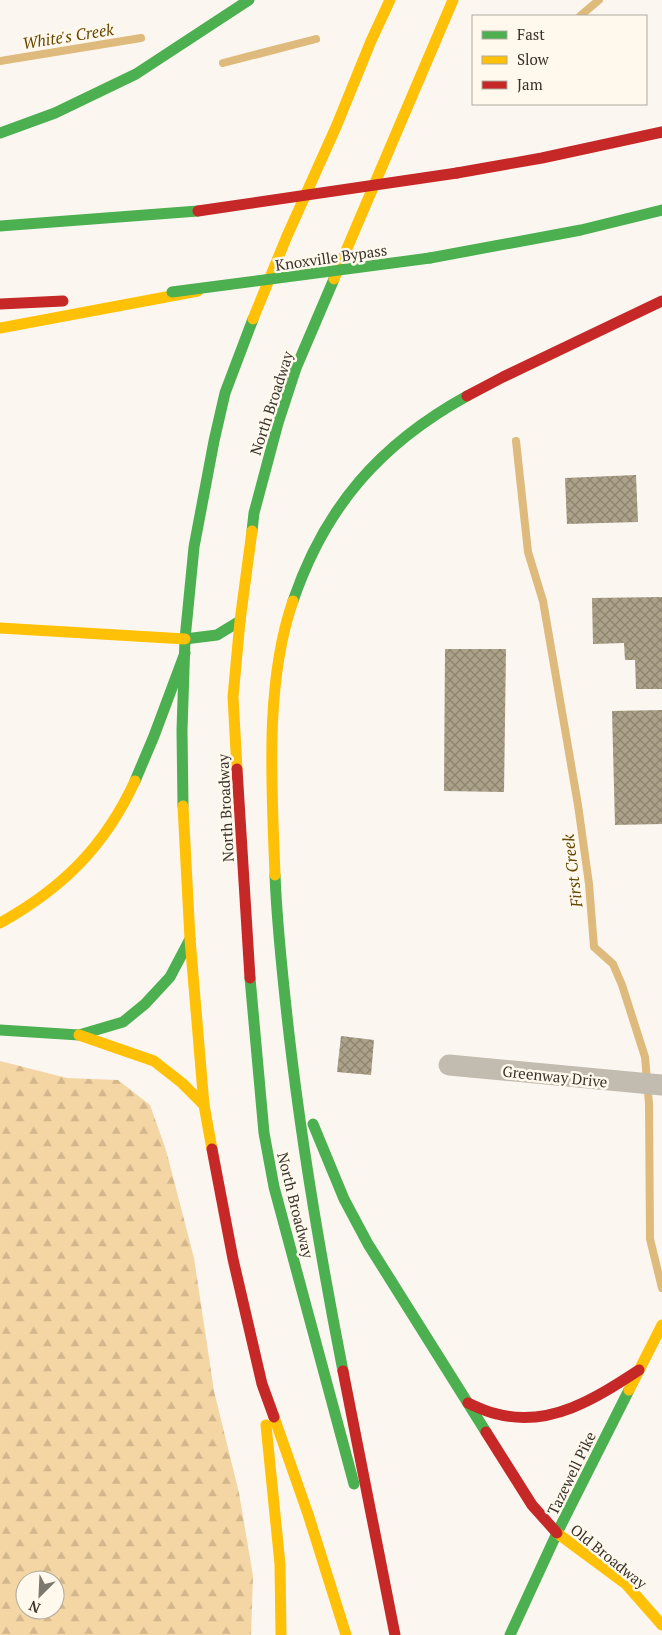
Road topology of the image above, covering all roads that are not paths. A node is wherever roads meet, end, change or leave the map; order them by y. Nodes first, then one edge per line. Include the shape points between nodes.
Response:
1 (249, 0) edge
2 (390, 0) edge
3 (454, 0) edge
4 (661, 132) edge
5 (0, 133) edge
6 (662, 210) edge
7 (0, 226) edge
8 (231, 285) junction
9 (95, 299) dead end
10 (76, 300) dead end
11 (662, 301) edge
12 (0, 304) edge
13 (0, 328) edge
14 (240, 621) junction
15 (0, 628) edge
16 (185, 639) junction
17 (185, 653) junction
18 (0, 923) edge
19 (190, 939) junction
20 (0, 1030) edge
21 (79, 1035) junction
22 (449, 1065) dead end
23 (295, 1079) junction
24 (662, 1085) edge
25 (204, 1105) junction
26 (662, 1325) edge
27 (638, 1370) junction
28 (262, 1384) junction
29 (468, 1403) junction
30 (558, 1534) junction
31 (662, 1625) edge
32 (281, 1635) edge
33 (346, 1635) edge
34 (395, 1635) edge
35 (510, 1635) edge

1 - 5 main road via 136,74 55,113
2 - 16 main road via 287,236 226,393 194,547
3 - 14 main road, North Broadway via 296,368 254,513
4 - 7 main road, bridge via 457,173 198,211
6 - 8 main road, Knoxville Bypass, bridge via 581,230 430,258
8 - 9 main road, Knoxville Bypass, bridge
8 - 13 main road
10 - 12 main road
11 - 23 main road via 490,382 416,426 384,453 358,482 314,548 297,583 279,652 273,740 274,857 281,971
14 - 16 main road via 217,634
14 - 34 main road, North Broadway via 233,698 252,1006 264,1133 274,1188
15 - 16 main road
16 - 17 main road
17 - 18 main road via 140,770 125,803 105,834 55,888
17 - 19 main road via 183,832
19 - 21 main road via 170,977 145,1004 123,1022
19 - 25 main road
20 - 21 main road
21 - 25 main road via 154,1061 182,1082
22 - 24 street, Greenway Drive
23 - 29 main road, Old Broadway via 344,1199 398,1293
23 - 34 main road via 318,1240
25 - 28 main road via 233,1259
26 - 27 main road, Tazewell Pike
27 - 29 main road via 592,1400 539,1418 499,1415
27 - 30 main road, Tazewell Pike
28 - 32 main road via 280,1564
28 - 33 main road
29 - 30 main road, Old Broadway via 532,1505
30 - 31 main road, Old Broadway via 626,1584
30 - 35 main road, Tazewell Pike

